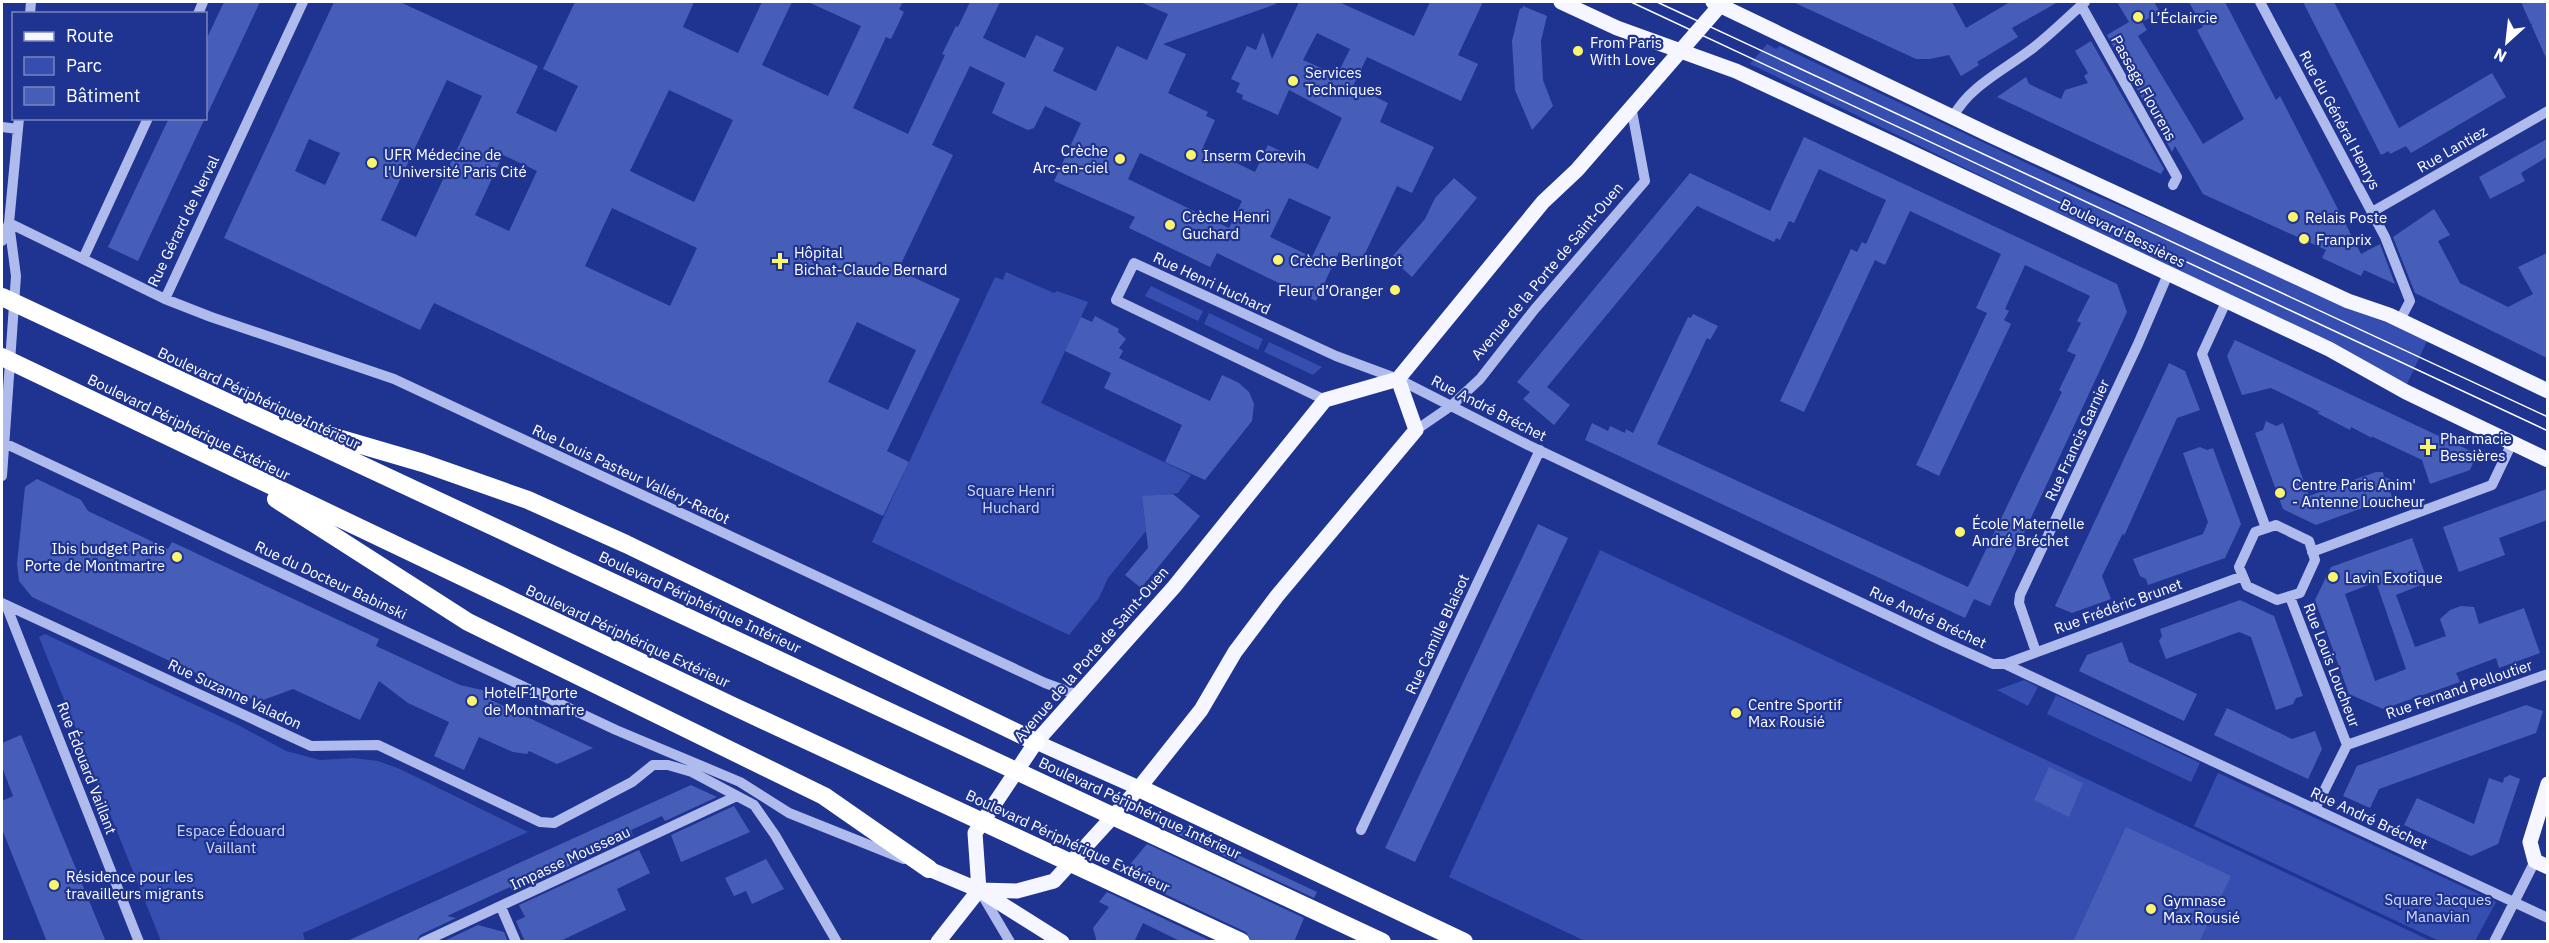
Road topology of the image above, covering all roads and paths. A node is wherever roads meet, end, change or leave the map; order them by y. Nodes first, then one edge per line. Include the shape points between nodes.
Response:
1 (303, 2) edge
2 (1561, 2) edge
3 (2260, 2) edge
4 (1719, 3) edge
5 (2083, 3) edge
6 (1678, 51) junction
7 (1631, 106) junction
8 (2547, 111) edge
9 (1953, 117) junction
10 (147, 120) edge
11 (18, 124) edge
12 (2, 127) edge
13 (2173, 185) dead end
14 (2372, 212) junction
15 (9, 223) junction
16 (2, 241) edge
17 (83, 259) junction
18 (2168, 274) junction
19 (2, 297) edge
20 (165, 299) junction
21 (2226, 302) junction
22 (2400, 320) junction
23 (2, 357) edge
24 (1398, 379) junction
25 (2547, 391) edge
26 (1325, 400) junction
27 (1451, 406) junction
28 (234, 407) junction
29 (1416, 430) junction
30 (3, 443) edge
31 (2512, 443) junction
32 (1540, 450) junction
33 (200, 452) junction
34 (2547, 460) edge
35 (2, 476) edge
36 (2266, 528) junction
37 (2313, 552) junction
38 (2243, 576) junction
39 (2290, 597) junction
40 (4, 604) edge
41 (2036, 652) junction
42 (2005, 664) junction
43 (2547, 674) edge
44 (1078, 695) junction
45 (1036, 742) junction
46 (650, 743) junction
47 (2347, 745) junction
48 (653, 765) junction
49 (2547, 784) edge
50 (1138, 788) junction
51 (733, 798) junction
52 (776, 804) junction
53 (2315, 809) junction
54 (763, 816) junction
55 (1360, 830) dead end
56 (2538, 861) edge
57 (929, 869) junction
58 (979, 890) junction
59 (2514, 902) junction
60 (501, 907) junction
61 (2547, 918) edge
62 (139, 942) edge
63 (423, 942) edge
64 (516, 942) edge
65 (837, 942) edge
66 (938, 942) edge
67 (1010, 942) edge
68 (1062, 942) edge
69 (1241, 942) edge
70 (1382, 942) edge
71 (1464, 942) edge
72 (2494, 942) edge

1 - 20 street, Rue Gérard de Nerval
2 - 6 main road, Boulevard Bessières
3 - 14 street, Rue du Général Henrys
4 - 6 main road
4 - 9 main road
5 - 9 street via 2035,47 1976,89
5 - 13 street, Passage Flourens via 2177,177
6 - 7 main road
6 - 18 main road, Boulevard Bessières via 1746,76
7 - 24 main road via 1544,202
7 - 27 street, Avenue de la Porte de Saint-Ouen via 1645,181 1480,379
8 - 14 street, Rue Lantiez
9 - 22 main road via 2348,301
10 - 17 street
11 - 12 street
11 - 15 street
14 - 22 street, Rue du Général Henrys via 2410,301
15 - 16 street
15 - 17 street, Rue Gérard de Nerval
15 - 30 street via 16,276
17 - 20 street, Rue Gérard de Nerval
18 - 21 main road, Boulevard Bessières
18 - 41 street, Rue Francis Garnier via 2020,595 2019,603
19 - 28 highway, Boulevard Périphérique Intérieur
20 - 44 street, Rue Louis Pasteur Valléry-Radot via 394,379
21 - 31 main road, Boulevard Bessières via 2329,349 2406,392
21 - 36 street via 2202,354
22 - 25 main road
23 - 33 highway, Boulevard Périphérique Extérieur
24 - 26 main road
24 - 26 street, Rue Henri Huchard via 1336,356 1134,263 1116,300
24 - 27 street, Rue André Bréchet
24 - 29 main road
26 - 44 main road, Avenue de la Porte de Saint-Ouen via 1174,586
27 - 29 street, Avenue de la Porte de Saint-Ouen
27 - 32 street, Rue André Bréchet
28 - 45 highway via 423,463 528,500
28 - 70 highway, Boulevard Périphérique Intérieur
29 - 50 main road, Avenue de la Porte de Saint-Ouen via 1277,596 1235,652 1201,710
30 - 35 street
30 - 46 street, Rue du Docteur Babinski
31 - 34 main road, Boulevard Bessières
31 - 37 street via 2492,485
32 - 42 street, Rue André Bréchet via 1992,664
32 - 55 street, Rue Camille Blaisot
33 - 57 highway via 468,622 824,796
33 - 69 highway, Boulevard Périphérique Extérieur
36 - 37 street via 2276,525 2309,541
36 - 38 street via 2254,532 2239,567
37 - 39 street via 2315,560 2300,592
38 - 39 street via 2247,586 2277,600
38 - 41 street, Rue Frédéric Brunet
39 - 47 street, Rue Louis Loucheur
40 - 48 street, Rue Suzanne Valadon via 310,746 378,745 540,822 554,823 632,782
40 - 62 street, Rue Édouard Vaillant
41 - 42 street, Rue Frédéric Brunet
42 - 53 street, Rue André Bréchet
43 - 47 street, Rue Fernand Pelloutier
44 - 45 main road, Avenue de la Porte de Saint-Ouen
45 - 50 main road
45 - 58 main road, Avenue de la Porte de Saint-Ouen via 975,832
46 - 48 street
46 - 52 street, Rue du Docteur Babinski via 740,782
47 - 53 street, Rue Louis Loucheur
48 - 51 street via 692,772
49 - 56 main road via 2530,842
50 - 58 main road, Avenue de la Porte de Saint-Ouen via 1054,880 1017,891
50 - 71 highway
51 - 54 street via 754,805
51 - 60 street, Impasse Mousseau
52 - 54 street
52 - 57 street, Rue du Docteur Babinski via 789,813
53 - 59 street, Rue André Bréchet
54 - 65 street
56 - 59 street
57 - 58 main road
58 - 66 main road
58 - 67 street
58 - 68 main road
59 - 61 street, Rue André Bréchet
59 - 72 street
60 - 63 street, Impasse Mousseau
60 - 64 street

